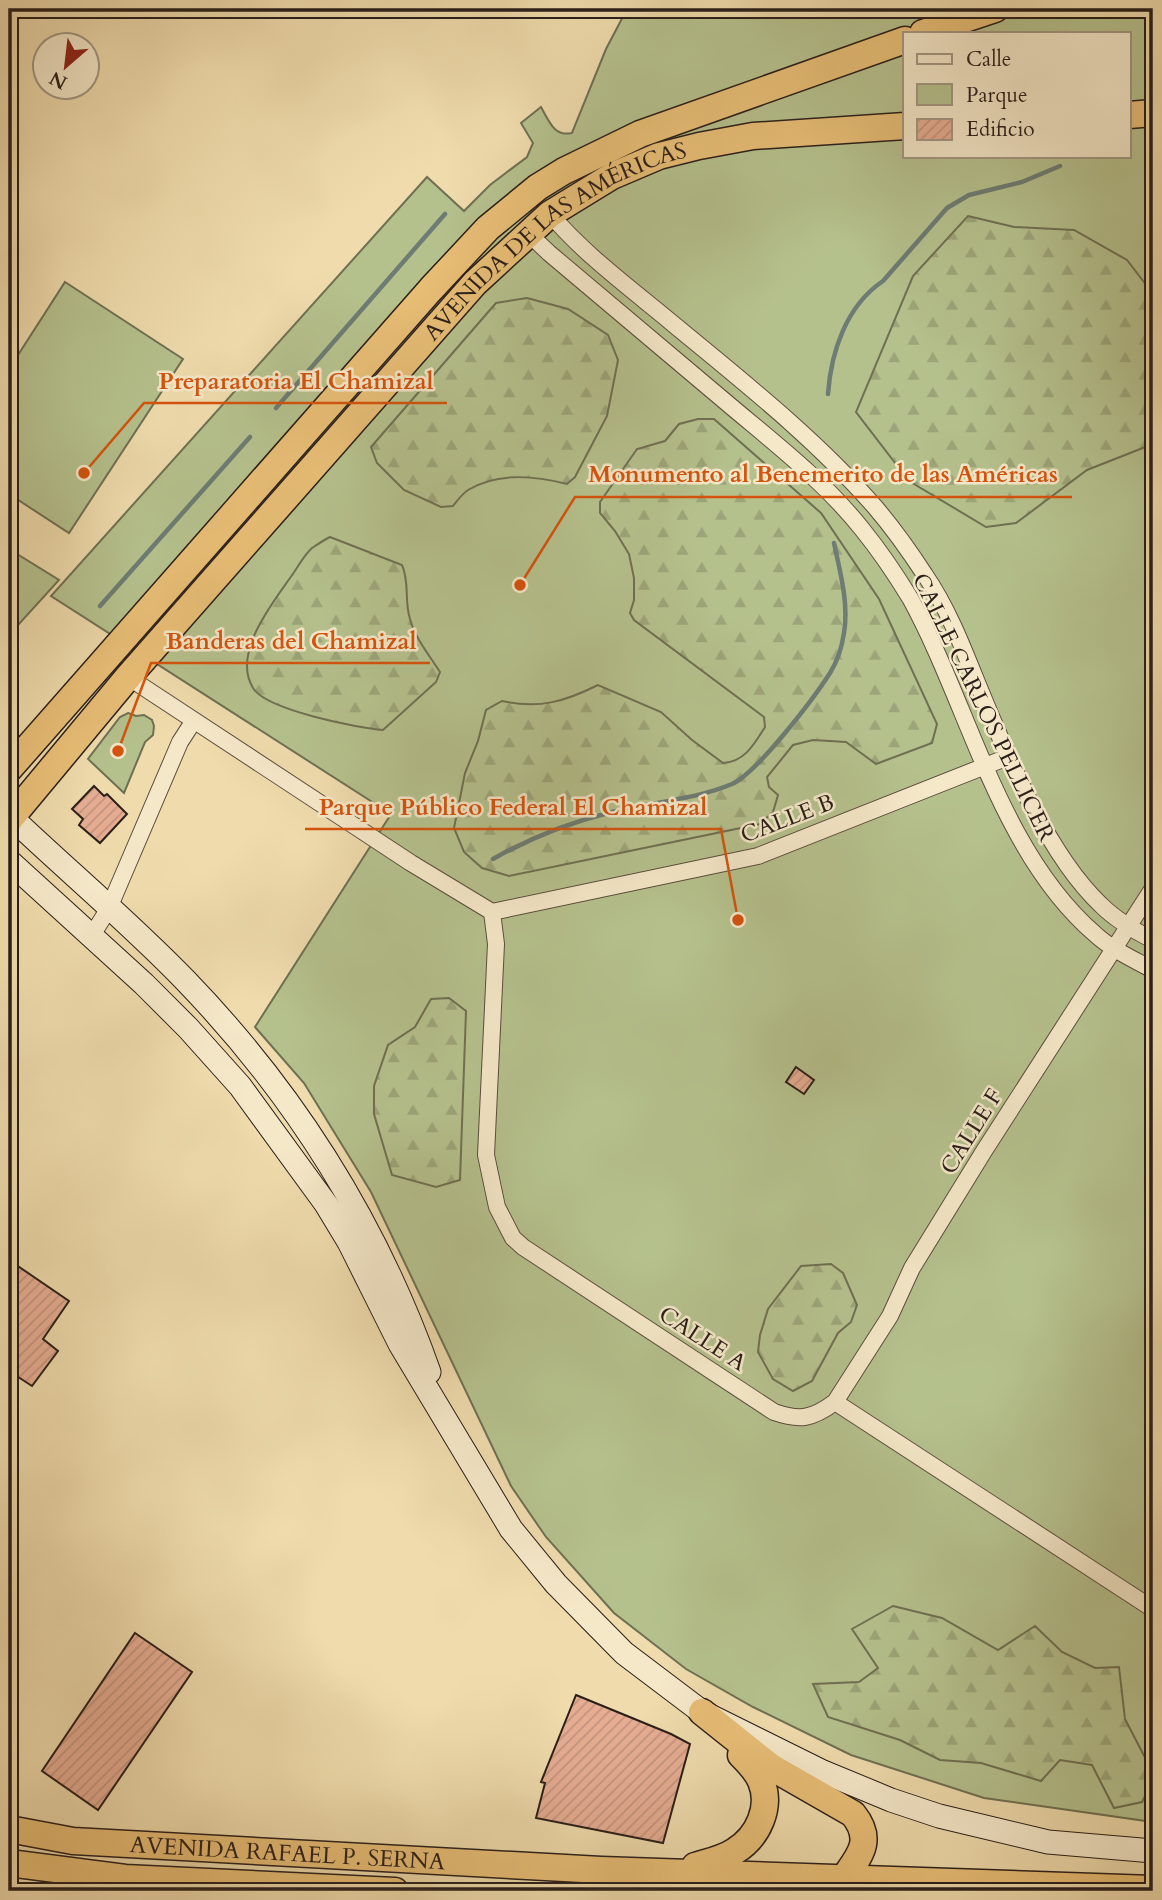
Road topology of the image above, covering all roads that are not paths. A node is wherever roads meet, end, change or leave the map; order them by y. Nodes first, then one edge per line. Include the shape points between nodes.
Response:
1 (995, 9) edge
2 (926, 32) edge
3 (903, 41) edge
4 (1153, 113) edge
5 (1130, 115) edge
6 (903, 126) edge
7 (550, 214) junction
8 (528, 233) junction
9 (224, 525) junction
10 (104, 659) junction
11 (128, 677) junction
12 (193, 722) junction
13 (9, 751) edge
14 (1008, 757) junction
15 (983, 766) junction
16 (9, 769) edge
17 (10, 819) edge
18 (9, 861) edge
19 (1153, 888) edge
20 (108, 908) junction
21 (492, 912) junction
22 (1129, 926) junction
23 (91, 937) junction
24 (1153, 940) edge
25 (1115, 948) junction
26 (1153, 970) edge
27 (835, 1402) junction
28 (445, 1417) junction
29 (1153, 1609) edge
30 (702, 1712) junction
31 (9, 1829) edge
32 (1153, 1851) edge
33 (9, 1863) edge
34 (674, 1871) junction
35 (844, 1878) junction
36 (1153, 1889) edge
37 (395, 1891) edge

1 - 2 highway
3 - 9 highway, AVENIDA DE LAS AMÉRICAS via 640,134 538,187 488,228 431,289
4 - 5 highway
6 - 7 highway, AVENIDA DE LAS AMÉRICAS via 753,136 699,146 659,156 612,176
7 - 8 highway, AVENIDA DE LAS AMÉRICAS
7 - 14 street, CALLE CARLOS PELLICER via 583,249 819,449 876,508 927,578 960,640
8 - 11 highway, AVENIDA DE LAS AMÉRICAS via 475,284
8 - 15 street, CALLE CARLOS PELLICER via 805,468 861,528 909,597
9 - 10 highway, AVENIDA DE LAS AMÉRICAS
9 - 11 highway via 195,571 127,651 122,666
10 - 13 main road via 83,670
10 - 16 highway, AVENIDA DE LAS AMÉRICAS
11 - 12 street
11 - 17 highway, AVENIDA DE LAS AMÉRICAS
12 - 20 street via 180,741
12 - 21 street
14 - 15 street, CALLE B
14 - 22 street, CALLE CARLOS PELLICER via 1051,840 1081,882 1099,904
15 - 21 street, CALLE B via 758,856
15 - 25 street, CALLE CARLOS PELLICER via 1044,875 1068,908
17 - 20 main road
18 - 23 main road
19 - 22 street, CALLE F
20 - 23 street
20 - 28 main road via 226,1025 285,1096 325,1155 380,1256 418,1340
21 - 27 street, CALLE A via 496,944 486,1155 497,1207 513,1238 774,1412 808,1417
22 - 24 street, CALLE CARLOS PELLICER
22 - 25 street, CALLE F
23 - 28 main road via 188,1028 274,1132 349,1242 400,1344
25 - 26 street, CALLE CARLOS PELLICER
25 - 27 street, CALLE F via 933,1233 890,1316
27 - 29 street
28 - 30 main road via 511,1530 556,1584 624,1653
30 - 32 main road via 821,1770 939,1816 1048,1842
30 - 34 highway via 760,1780 764,1810 754,1834 733,1853
30 - 35 highway via 771,1766 861,1823 863,1848
31 - 34 highway, AVENIDA RAFAEL P. SERNA via 73,1841
33 - 37 highway, AVENIDA RAFAEL P. SERNA via 125,1878
34 - 35 highway, AVENIDA RAFAEL P. SERNA
35 - 36 highway, AVENIDA RAFAEL P. SERNA

